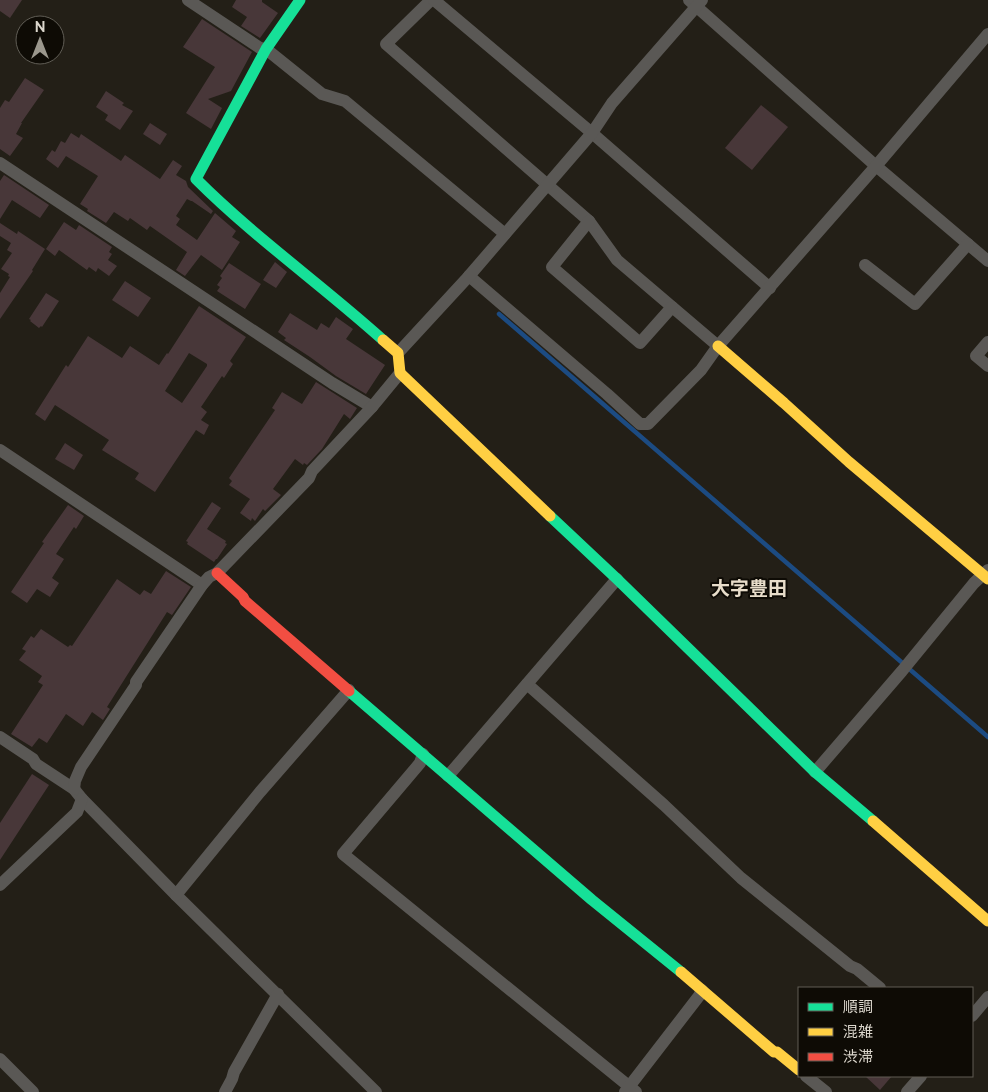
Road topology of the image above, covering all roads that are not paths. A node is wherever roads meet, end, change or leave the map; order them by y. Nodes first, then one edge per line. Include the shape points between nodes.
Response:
1 (188, 0) edge
2 (300, 0) edge
3 (433, 0) edge
4 (696, 2) edge
5 (988, 34) edge
6 (266, 49) junction
7 (592, 133) junction
8 (0, 163) edge
9 (876, 166) junction
10 (547, 185) junction
11 (589, 221) junction
12 (505, 234) junction
13 (968, 244) junction
14 (988, 261) edge
15 (865, 265) dead end
16 (470, 276) junction
17 (770, 288) junction
18 (672, 307) junction
19 (988, 342) edge
20 (718, 346) junction
21 (398, 353) junction
22 (988, 366) edge
23 (400, 373) junction
24 (372, 407) junction
25 (0, 450) edge
26 (217, 573) junction
27 (987, 575) edge
28 (617, 579) junction
29 (202, 585) junction
30 (527, 684) junction
31 (349, 690) junction
32 (0, 737) edge
33 (423, 754) junction
34 (816, 772) junction
35 (448, 776) junction
36 (78, 794) junction
37 (0, 885) edge
38 (176, 895) junction
39 (988, 921) edge
40 (879, 987) edge
41 (702, 990) junction
42 (278, 994) junction
43 (988, 997) edge
44 (973, 1015) edge
45 (0, 1059) edge
46 (798, 1069) edge
47 (807, 1077) edge
48 (920, 1077) edge
49 (630, 1090) edge
50 (33, 1092) edge
51 (225, 1092) edge
52 (376, 1092) edge
53 (826, 1092) edge
54 (907, 1092) edge

1 - 6 street
2 - 6 street
3 - 7 street
3 - 10 street via 386,44
4 - 7 street via 612,103
4 - 9 street
5 - 9 street
6 - 12 street via 322,94 345,100
6 - 21 street via 196,178 221,204
7 - 10 street
7 - 17 street
8 - 24 street
9 - 13 street
9 - 17 street
10 - 11 street
10 - 12 street
11 - 18 street via 617,260
11 - 18 street via 552,267 640,343
12 - 16 street
13 - 14 street
13 - 15 street via 915,304
16 - 20 street via 640,424 648,424 701,370
16 - 21 street
17 - 20 street
18 - 20 street
19 - 22 street via 976,356
20 - 27 street via 849,462
21 - 23 street
23 - 24 street
23 - 28 street
24 - 26 street
25 - 29 street
26 - 29 street
26 - 31 street
27 - 34 street via 974,583
28 - 30 street
28 - 34 street
29 - 36 street via 86,759 78,775
30 - 35 street
30 - 40 street via 741,878
31 - 33 street
31 - 38 street
32 - 36 street
33 - 35 street
33 - 49 street via 420,763 343,854
34 - 39 street
35 - 41 street
36 - 37 street via 78,812
36 - 38 street
38 - 42 street
41 - 46 street
41 - 49 street
42 - 51 street
42 - 52 street
43 - 44 street
45 - 50 street
47 - 53 street
48 - 54 street

